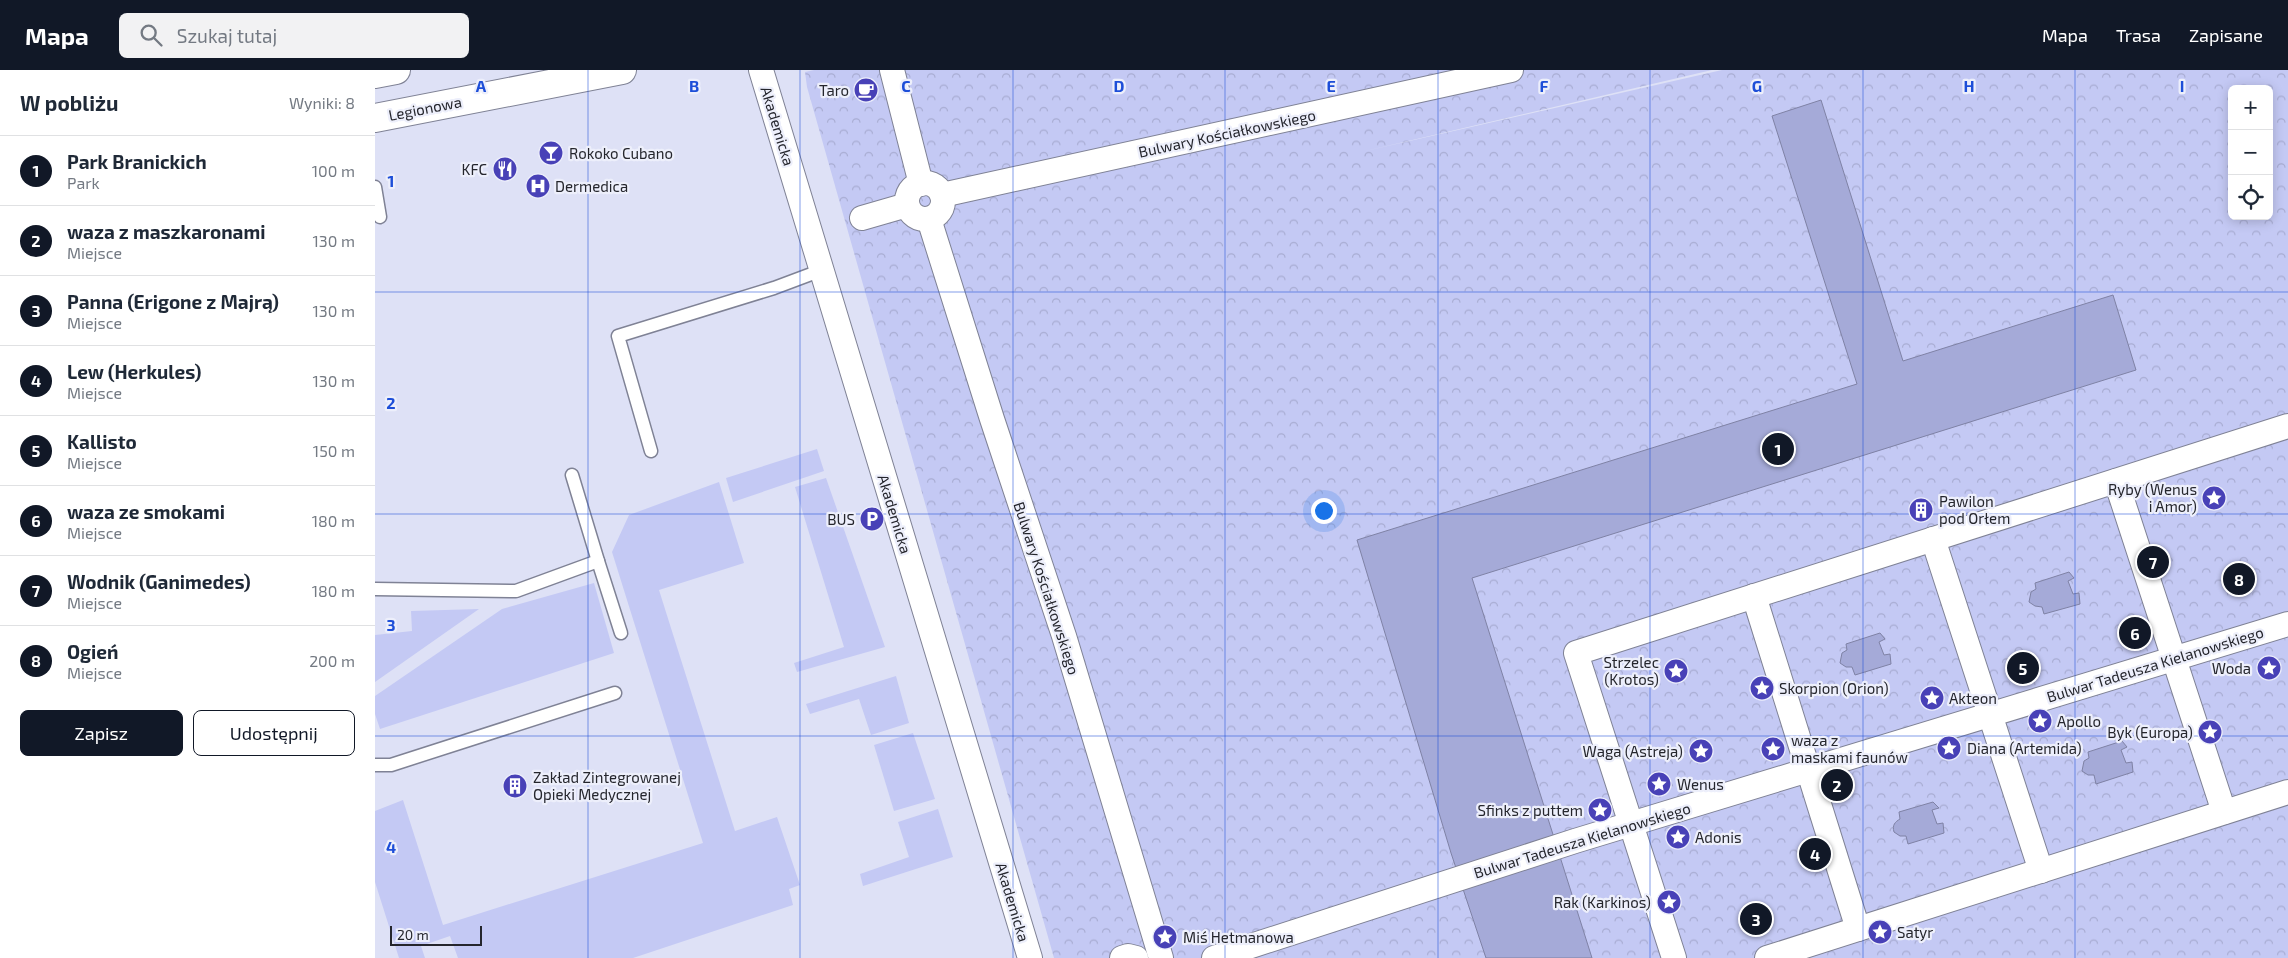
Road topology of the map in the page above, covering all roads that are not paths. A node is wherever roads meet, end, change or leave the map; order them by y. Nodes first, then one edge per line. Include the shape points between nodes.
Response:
1 (396, 70) edge
2 (622, 70) edge
3 (761, 70) edge
4 (892, 70) edge
5 (1511, 70) edge
6 (375, 74) edge
7 (375, 118) edge
8 (921, 184) junction
9 (375, 187) edge
10 (942, 195) junction
11 (907, 205) junction
12 (380, 217) dead end
13 (862, 218) dead end
14 (929, 219) junction
15 (822, 270) junction
16 (2288, 426) edge
17 (651, 451) dead end
18 (572, 475) dead end
19 (2116, 481) junction
20 (1933, 539) junction
21 (599, 561) junction
22 (375, 589) edge
23 (1754, 596) junction
24 (2288, 624) edge
25 (621, 633) dead end
26 (2174, 658) junction
27 (615, 693) dead end
28 (1990, 715) junction
29 (375, 765) edge
30 (1809, 770) junction
31 (2288, 792) edge
32 (2224, 812) junction
33 (1631, 824) junction
34 (2041, 871) junction
35 (1858, 929) junction
36 (1030, 958) edge
37 (1123, 958) edge
38 (1136, 958) edge
39 (1161, 958) edge
40 (1214, 958) edge
41 (1675, 958) edge
42 (1767, 958) edge

1 - 6 main road
2 - 7 main road, Legionowa
3 - 15 street, Akademicka
4 - 8 street
5 - 10 street, Bulwary Kościałkowskiego
8 - 10 street via 934,186
8 - 11 street via 910,191
9 - 12 lane
10 - 14 street via 941,210
11 - 13 street
11 - 14 street via 915,217
14 - 39 street, Bulwary Kościałkowskiego via 1064,636
15 - 17 lane via 618,336
15 - 36 street, Akademicka
16 - 19 street
18 - 21 lane
19 - 20 street
19 - 26 street
20 - 23 street
20 - 28 street
21 - 22 lane via 516,591
21 - 25 lane
23 - 30 street
23 - 33 street via 1576,653
24 - 26 street, Bulwar Tadeusza Kielanowskiego
26 - 28 street, Bulwar Tadeusza Kielanowskiego
26 - 32 street
27 - 29 lane via 391,765
28 - 30 street, Bulwar Tadeusza Kielanowskiego
28 - 34 street
30 - 33 street, Bulwar Tadeusza Kielanowskiego
30 - 35 street
31 - 32 street
32 - 34 street
33 - 40 street, Bulwar Tadeusza Kielanowskiego
33 - 41 street
34 - 35 street
35 - 42 street
37 - 38 street

